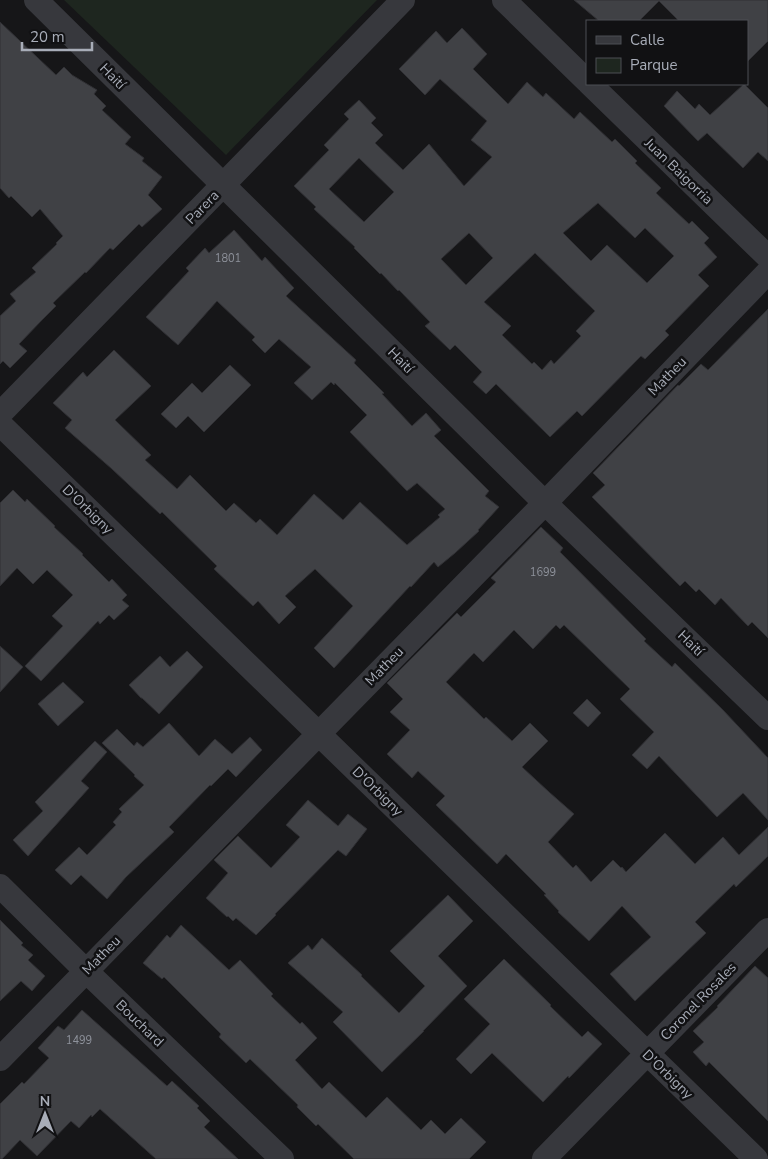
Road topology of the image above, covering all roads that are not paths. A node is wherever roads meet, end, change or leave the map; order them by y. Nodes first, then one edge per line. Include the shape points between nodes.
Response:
1 (36, 0) edge
2 (403, 0) edge
3 (504, 0) edge
4 (586, 80) edge
5 (591, 85) edge
6 (223, 185) junction
7 (768, 257) edge
8 (768, 272) edge
9 (0, 414) edge
10 (0, 424) edge
11 (545, 503) junction
12 (768, 718) edge
13 (318, 733) junction
14 (0, 886) edge
15 (768, 930) edge
16 (86, 971) junction
17 (647, 1053) junction
18 (0, 1059) edge
19 (282, 1159) edge
20 (544, 1159) edge
21 (756, 1159) edge

1 - 6 street, Haití
2 - 6 street, Parera
3 - 4 street
5 - 7 street, Juan Baigorria
6 - 9 street, Parera
6 - 11 street, Haití
8 - 11 street, Matheu
10 - 13 street, D'Orbigny
11 - 12 street, Haití
11 - 13 street, Matheu
13 - 16 street, Matheu
13 - 17 street, D'Orbigny
14 - 16 street, Bouchard
15 - 17 street, Coronel Rosales
16 - 18 street, Matheu
16 - 19 street, Bouchard
17 - 20 street, Coronel Rosales
17 - 21 street, D'Orbigny

